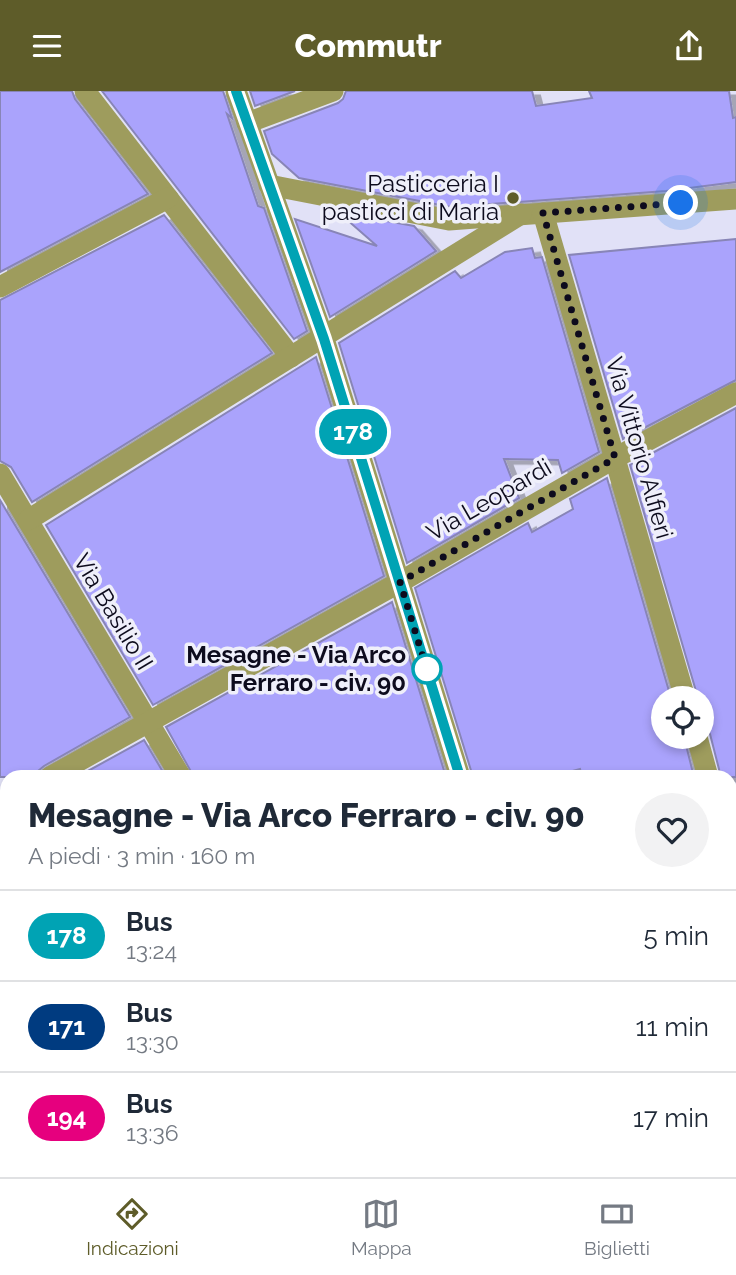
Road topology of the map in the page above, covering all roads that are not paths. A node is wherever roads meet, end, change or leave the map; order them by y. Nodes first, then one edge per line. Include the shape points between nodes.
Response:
1 (85, 91) edge
2 (236, 91) edge
3 (333, 91) edge
4 (247, 123) junction
5 (269, 185) junction
6 (168, 198) junction
7 (736, 199) edge
8 (543, 213) junction
9 (521, 214) junction
10 (0, 287) edge
11 (324, 339) junction
12 (291, 356) junction
13 (736, 393) edge
14 (615, 458) junction
15 (0, 474) edge
16 (28, 520) junction
17 (400, 582) junction
18 (682, 686) edge
19 (149, 722) junction
20 (700, 749) edge
21 (63, 770) edge
22 (177, 770) edge
23 (458, 770) edge
24 (706, 770) edge

1 - 6 street
2 - 4 street
3 - 4 street
4 - 5 street
5 - 9 street via 449,220
5 - 11 street
6 - 10 street
6 - 12 street
7 - 8 street
8 - 9 street
8 - 14 street, Via Vittorio Alfieri
9 - 11 street
11 - 12 street
11 - 17 street
12 - 16 street
13 - 14 street, Via Leopardi
14 - 17 street, Via Leopardi
14 - 18 street, Via Vittorio Alfieri
15 - 16 street, Via Basilio II
16 - 19 street, Via Basilio II
17 - 19 street, Via Leopardi
17 - 23 street
19 - 21 street, Via Leopardi
19 - 22 street, Via Basilio II
20 - 24 street

